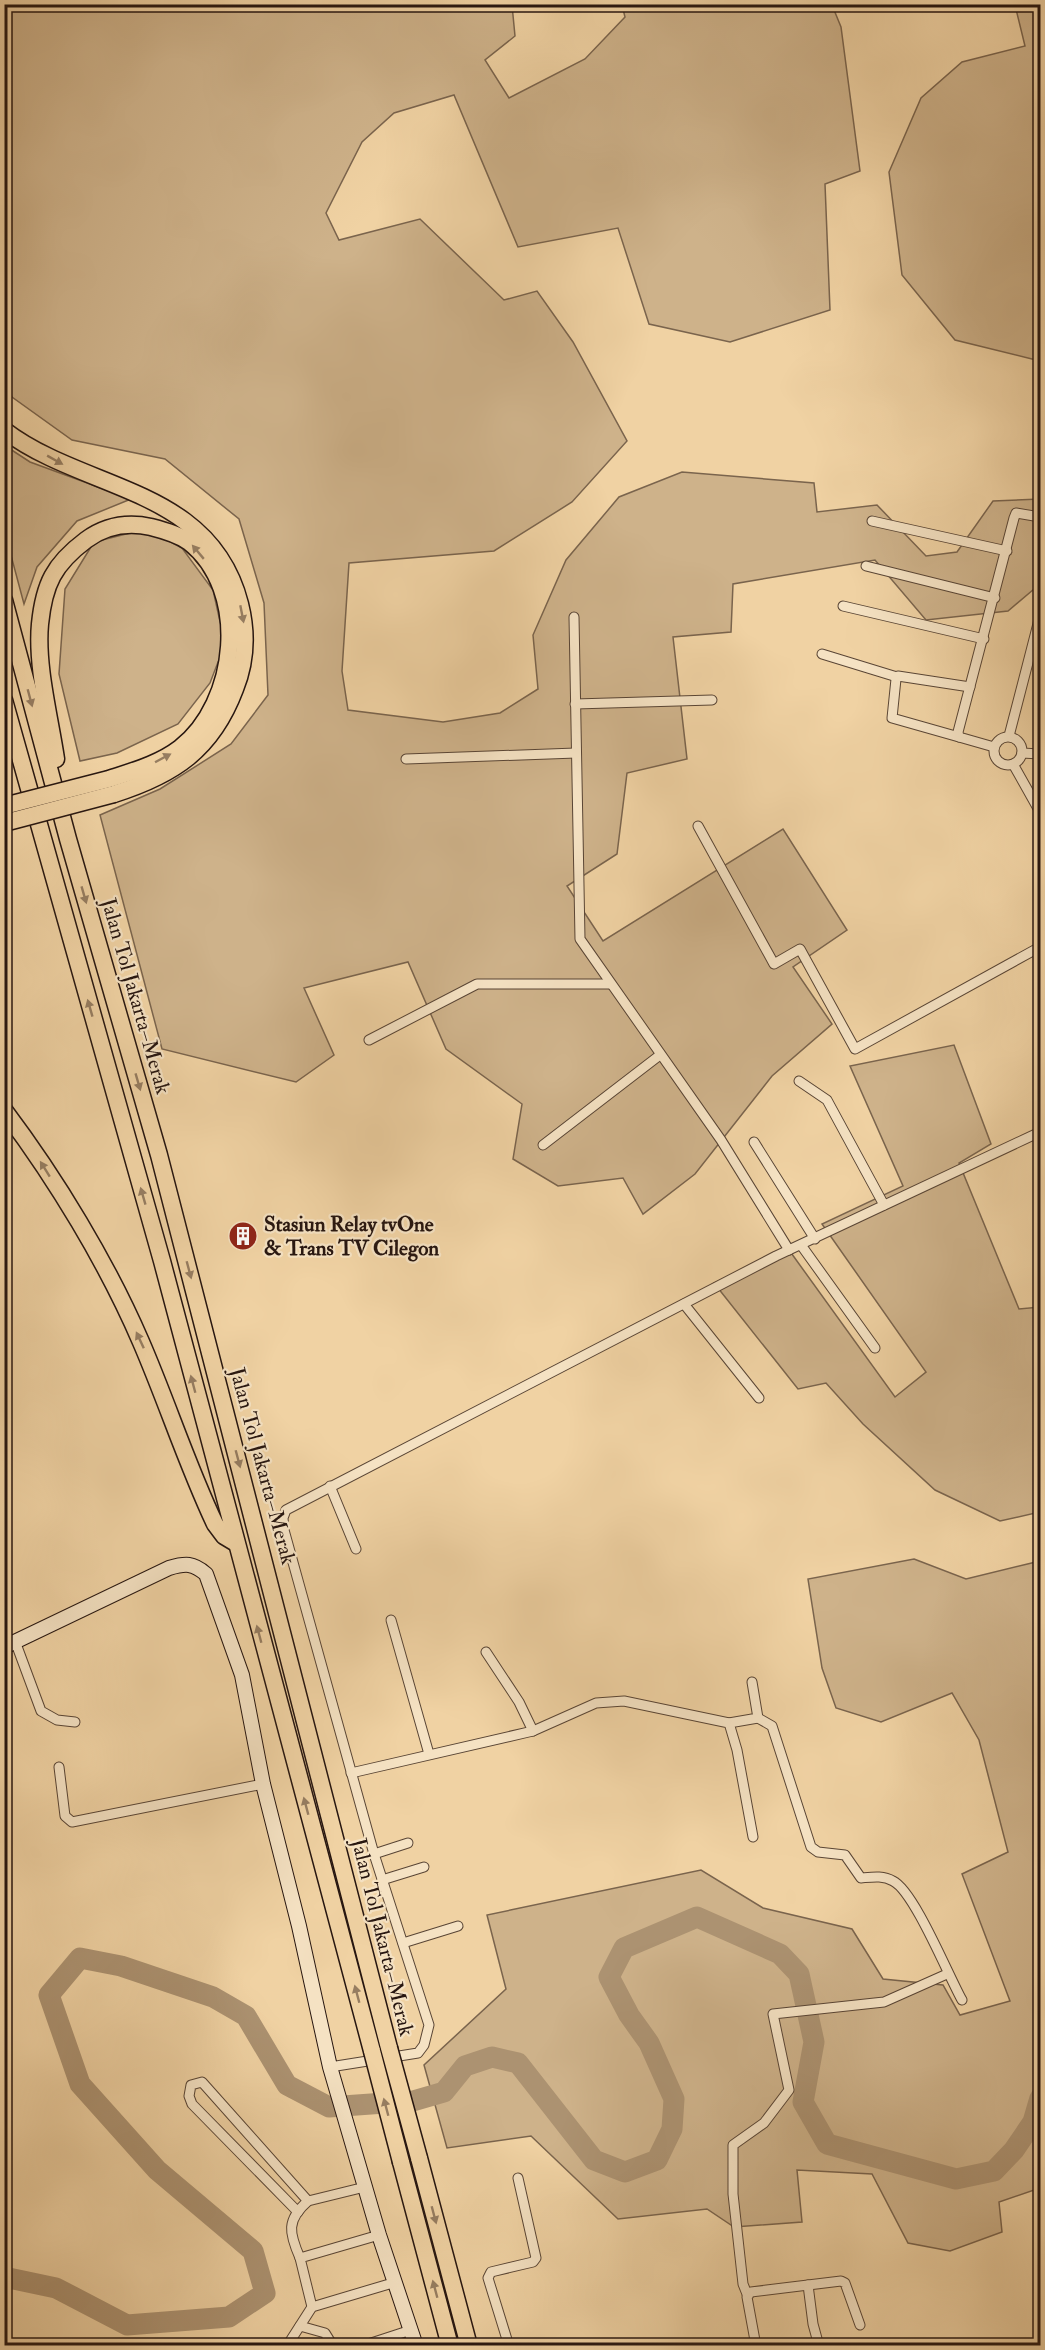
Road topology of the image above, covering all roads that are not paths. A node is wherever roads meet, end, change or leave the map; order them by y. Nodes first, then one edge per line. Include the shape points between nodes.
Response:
1 (4, 430) edge
2 (1041, 517) edge
3 (872, 521) dead end
4 (1007, 550) junction
5 (866, 566) dead end
6 (995, 598) junction
7 (4, 600) edge
8 (843, 606) dead end
9 (1041, 616) edge
10 (574, 617) dead end
11 (984, 639) junction
12 (822, 654) dead end
13 (897, 677) junction
14 (970, 687) junction
15 (4, 700) edge
16 (712, 700) dead end
17 (575, 704) junction
18 (1009, 736) junction
19 (959, 737) junction
20 (994, 747) junction
21 (576, 753) junction
22 (1022, 753) junction
23 (1041, 754) edge
24 (406, 759) dead end
25 (1013, 764) junction
26 (111, 787) junction
27 (4, 806) edge
28 (1041, 812) edge
29 (4, 823) edge
30 (698, 826) dead end
31 (68, 838) junction
32 (1041, 947) edge
33 (609, 984) junction
34 (369, 1040) dead end
35 (660, 1054) junction
36 (799, 1081) dead end
37 (4, 1110) edge
38 (1041, 1132) edge
39 (754, 1142) dead end
40 (543, 1145) dead end
41 (884, 1205) junction
42 (814, 1239) junction
43 (801, 1245) junction
44 (789, 1250) junction
45 (684, 1304) junction
46 (875, 1348) dead end
47 (759, 1398) dead end
48 (330, 1486) junction
49 (234, 1542) junction
50 (356, 1549) dead end
51 (391, 1620) dead end
52 (10, 1644) edge
53 (486, 1652) dead end
54 (752, 1682) dead end
55 (758, 1718) junction
56 (75, 1722) dead end
57 (729, 1723) junction
58 (533, 1731) junction
59 (429, 1754) junction
60 (59, 1767) dead end
61 (351, 1773) junction
62 (263, 1784) junction
63 (753, 1837) dead end
64 (408, 1843) dead end
65 (374, 1854) junction
66 (424, 1867) dead end
67 (382, 1880) junction
68 (458, 1926) dead end
69 (403, 1943) junction
70 (947, 1974) junction
71 (962, 2001) dead end
72 (332, 2073) junction
73 (518, 2178) dead end
74 (364, 2182) junction
75 (308, 2201) junction
76 (298, 2212) junction
77 (379, 2235) junction
78 (300, 2258) junction
79 (396, 2282) junction
80 (808, 2285) junction
81 (747, 2294) junction
82 (312, 2307) junction
83 (860, 2325) dead end
84 (300, 2326) junction
85 (411, 2330) junction
86 (287, 2346) edge
87 (333, 2346) edge
88 (362, 2346) edge
89 (416, 2346) edge
90 (450, 2346) edge
91 (469, 2346) edge
92 (509, 2346) edge
93 (756, 2346) edge
94 (819, 2346) edge

1 -> 26 highway via 60,464 128,489 178,515 205,538 237,591 245,637 243,659 235,690 214,729 187,760 161,777
2 - 4 street via 1016,513
3 - 4 street
4 - 6 street
5 - 6 street
6 - 11 street
7 -> 31 highway, Jalan Tol Jakarta–Merak
8 - 11 street
9 - 18 street
10 - 17 street
11 - 14 street
12 - 13 street
13 - 14 street
13 - 19 street via 892,718
14 - 19 street
49 -> 15 highway, Jalan Tol Jakarta–Merak via 162,1261
16 - 17 street
17 - 21 street
18 - 20 street via 998,740
18 - 22 street via 1021,744
19 - 20 street
20 - 25 street via 994,756 1000,763
21 - 24 street
21 - 33 street via 580,939
22 - 23 street
22 - 25 street
25 - 28 street
26 - 27 highway, bridge
26 - 29 highway, bridge
26 -> 31 highway via 166,757 194,735 218,692 229,650 226,603 208,564 188,541 141,525 119,525 90,537 55,569 44,598 40,651
30 - 32 street via 774,964 800,949 855,1049
31 -> 91 highway, Jalan Tol Jakarta–Merak, bridge via 159,1155
33 - 34 street via 477,984
33 - 35 street
35 - 40 street
35 - 44 street via 721,1140
36 - 41 street via 827,1100
49 -> 37 highway via 215,1524 141,1341 92,1246
38 - 41 street
39 - 42 street
41 - 42 street
42 - 43 street
43 - 44 street
43 - 46 street
44 - 45 street
45 - 47 street
45 - 48 street
48 - 50 street
48 - 61 street via 289,1507 283,1518
90 -> 49 highway, Jalan Tol Jakarta–Merak, bridge
51 - 59 street
52 - 56 street via 40,1710 57,1720
52 - 62 street via 169,1568 186,1563 196,1566 213,1586 242,1676
53 - 58 street
54 - 55 street
55 - 57 street
55 - 70 street via 772,1726 811,1847 818,1852 845,1855 861,1878 878,1876 898,1884 913,1904
57 - 58 street via 624,1701 596,1703
57 - 63 street
58 - 59 street
59 - 61 street
60 - 62 street via 65,1816 72,1822
61 - 65 street
62 - 72 street
64 - 65 street
65 - 67 street
66 - 67 street
67 - 69 street
68 - 69 street
69 - 72 street via 429,2018 422,2048 412,2055
70 - 71 street
70 - 81 street via 884,2002 773,2016 789,2090 764,2123 733,2145 734,2205
72 - 74 street
73 - 92 street via 536,2258 491,2272 488,2278
74 - 75 street
74 - 77 street
75 - 76 street
75 - 76 street via 202,2082 191,2085 192,2104
76 - 78 street via 290,2236
77 - 78 street
77 - 79 street
78 - 82 street
79 - 82 street
79 - 85 street
80 - 81 street
80 - 83 street via 845,2283
80 - 94 street
81 - 93 street
82 - 84 street
84 - 86 street
84 - 87 street via 325,2333
85 - 88 street
85 - 89 street

